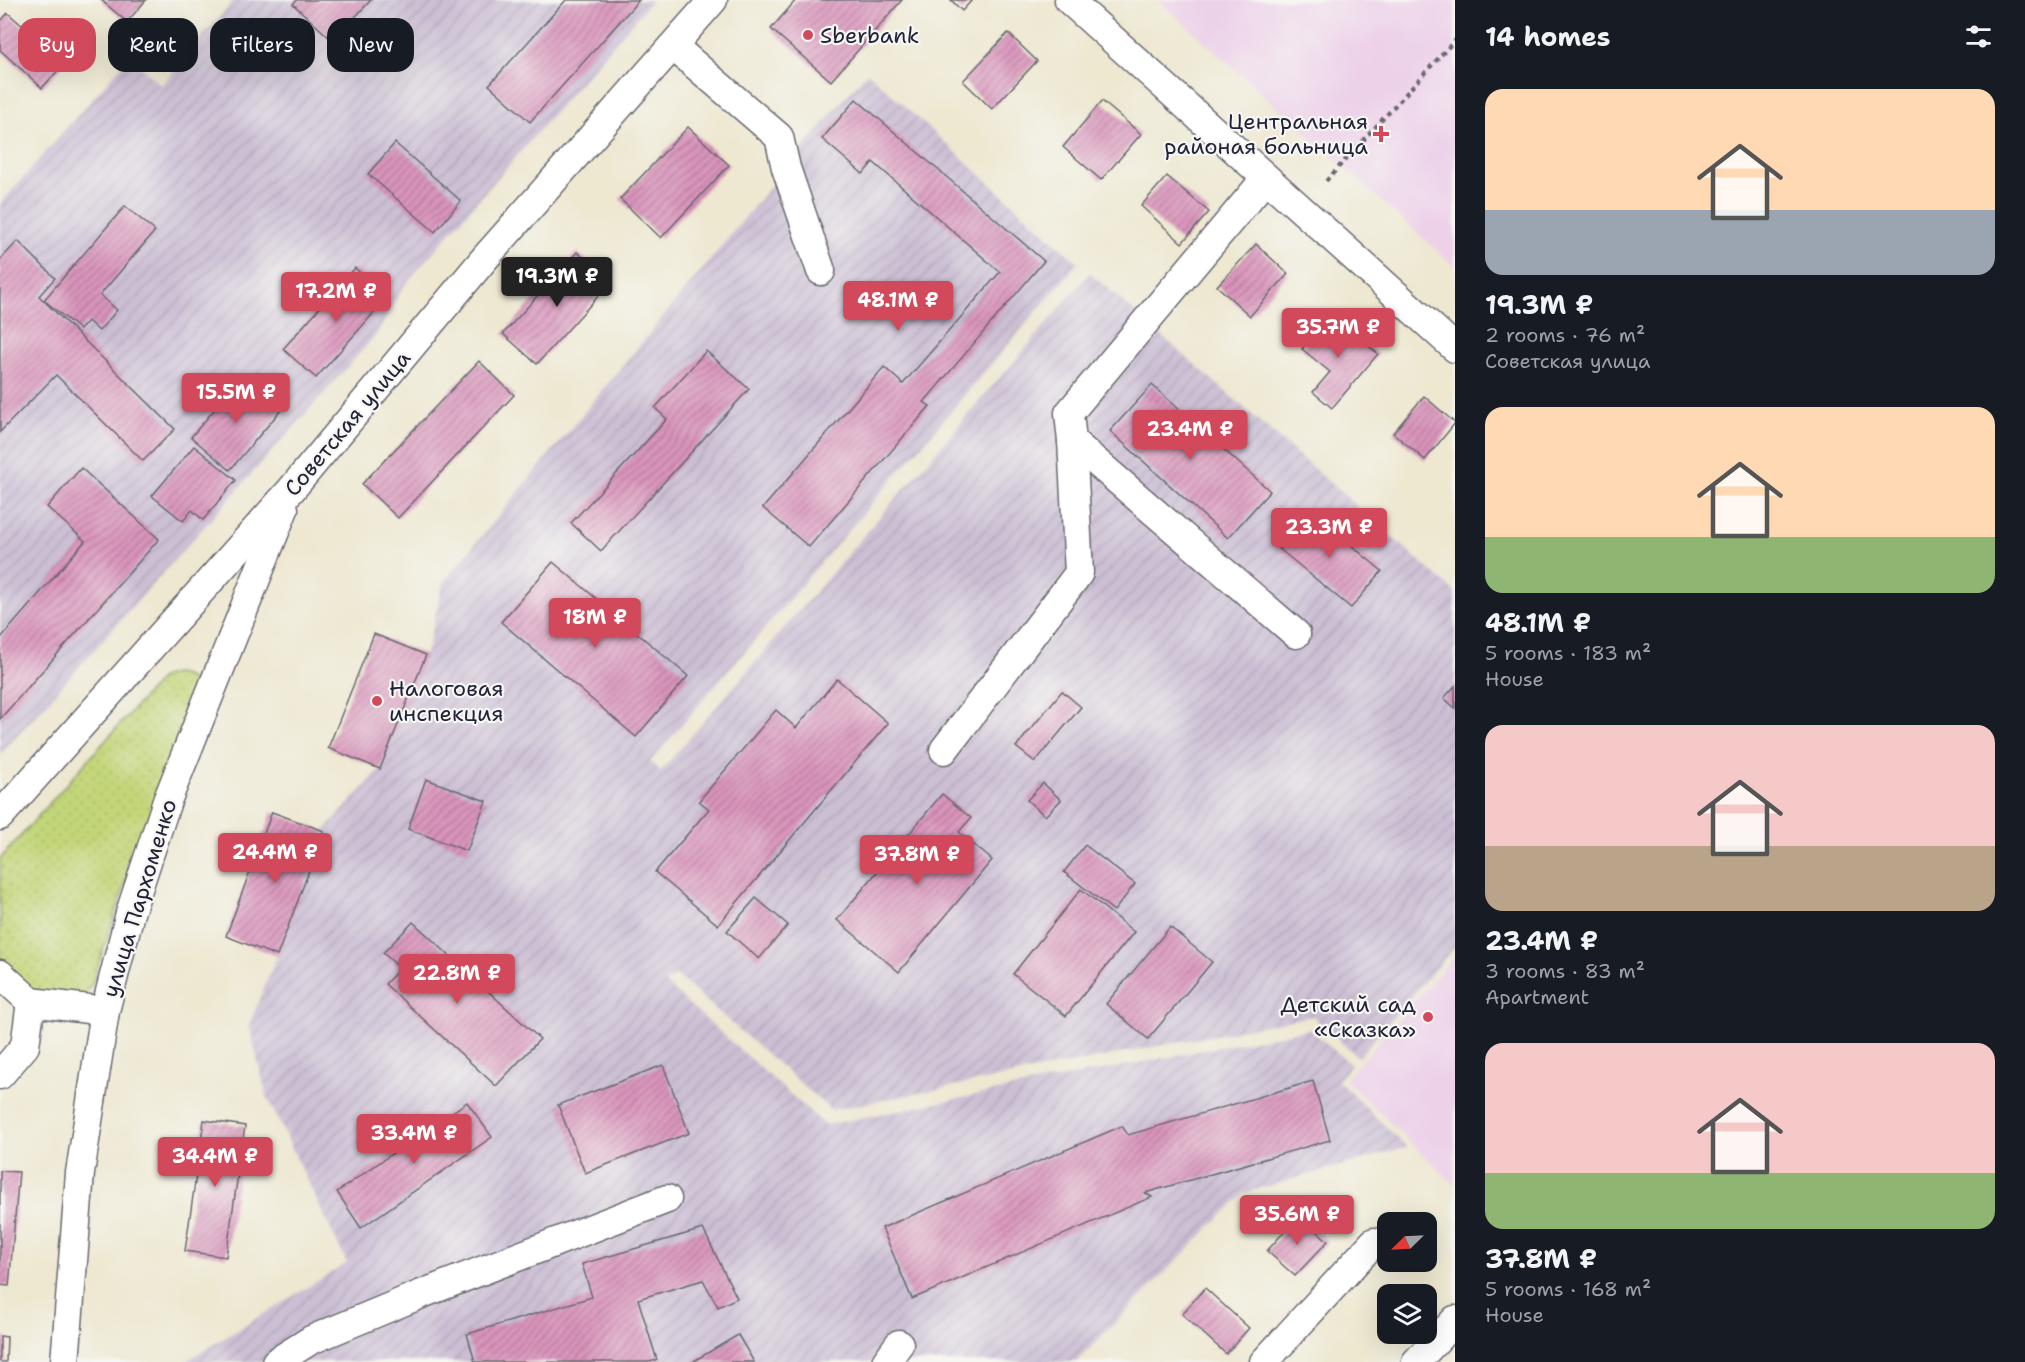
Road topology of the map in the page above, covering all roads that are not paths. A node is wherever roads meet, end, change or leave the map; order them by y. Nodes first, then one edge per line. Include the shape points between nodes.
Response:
1 (713, 0) edge
2 (1069, 0) edge
3 (673, 46) junction
4 (1266, 178) junction
5 (821, 271) dead end
6 (1455, 348) edge
7 (1072, 441) junction
8 (291, 490) junction
9 (1296, 634) dead end
10 (944, 750) dead end
11 (0, 816) edge
12 (0, 974) edge
13 (31, 1002) junction
14 (105, 1011) junction
15 (0, 1075) edge
16 (667, 1199) dead end
17 (1374, 1242) dead end
18 (1455, 1320) edge
19 (65, 1362) edge
20 (276, 1362) edge
21 (1264, 1362) edge
22 (1416, 1362) edge

1 - 3 street, Советская улица
2 - 4 street
3 - 5 street via 779,137
3 - 8 street, Советская улица via 485,258
4 - 6 street
4 - 7 street via 1069,413
7 - 9 street
7 - 10 street via 1079,573
8 - 11 street, Советская улица
8 - 14 street, улица Пархоменко via 167,801 129,913
12 - 13 street
13 - 14 street
13 - 15 street via 24,1046
14 - 19 street, улица Пархоменко via 80,1173
16 - 20 street via 311,1340
17 - 21 street
18 - 22 street

